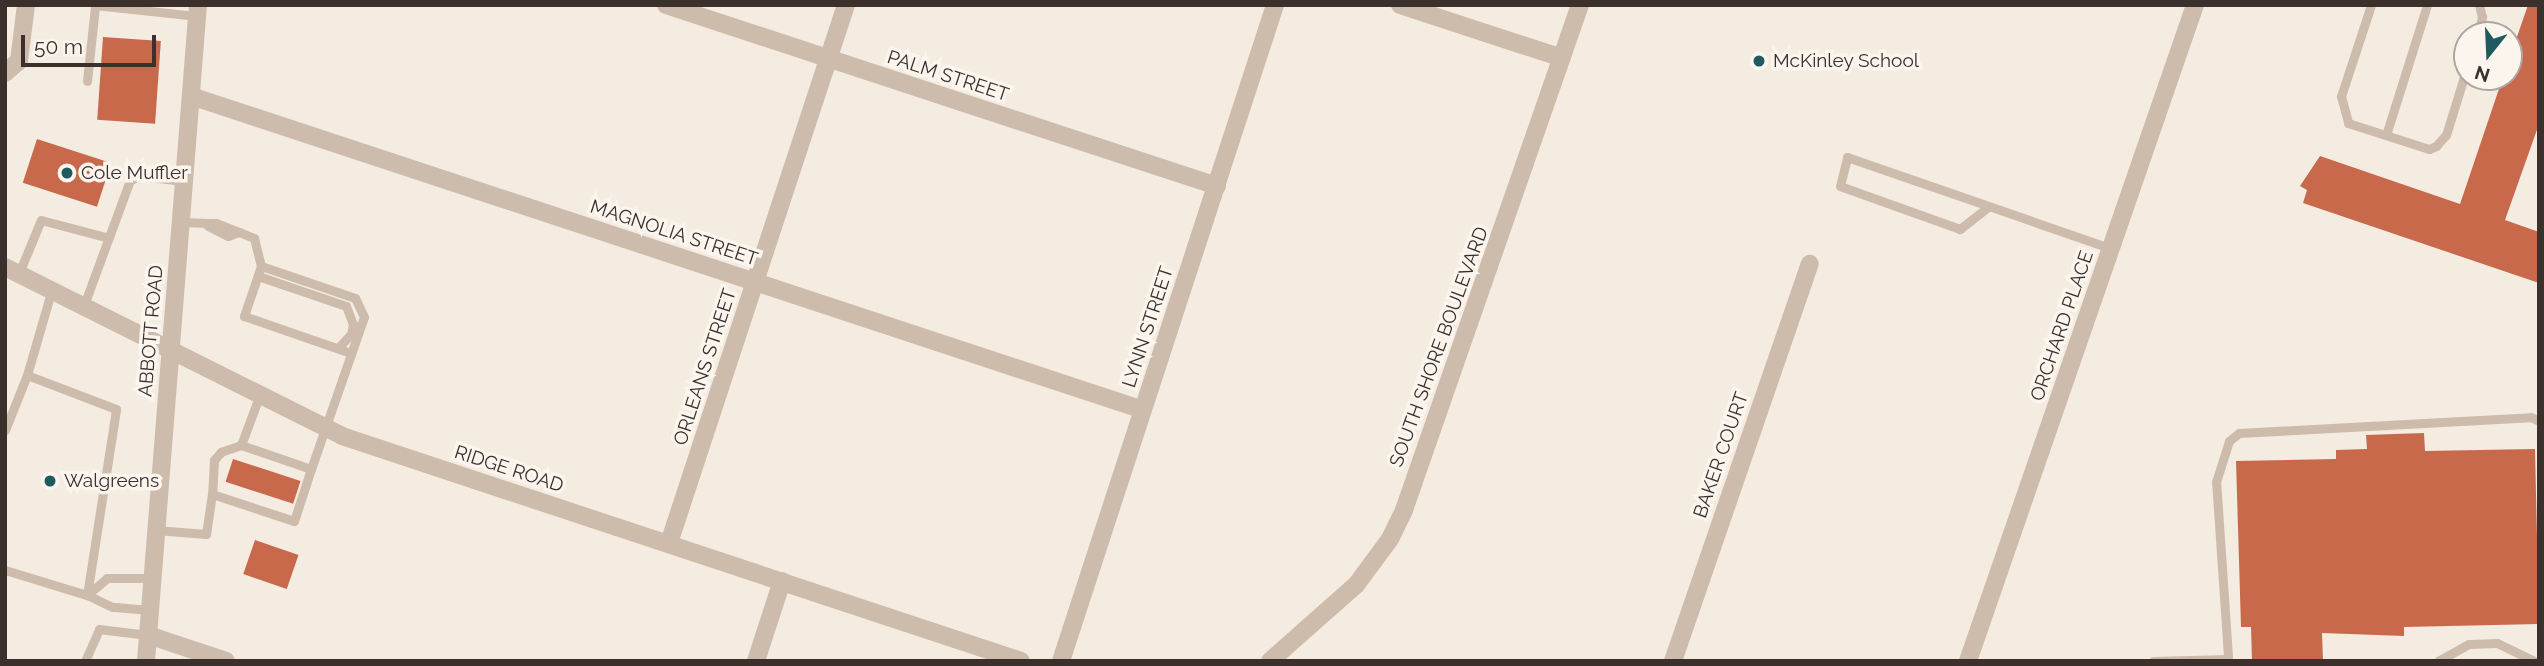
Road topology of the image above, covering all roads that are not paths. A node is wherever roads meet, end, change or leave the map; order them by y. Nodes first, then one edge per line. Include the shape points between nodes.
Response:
1 (26, 5) edge
2 (666, 5) edge
3 (846, 5) edge
4 (1275, 5) edge
5 (1400, 5) edge
6 (1580, 5) edge
7 (2195, 5) edge
8 (2371, 5) edge
9 (2427, 5) edge
10 (95, 6) edge
11 (198, 11) edge
12 (1562, 58) junction
13 (828, 59) junction
14 (5, 73) edge
15 (87, 81) dead end
16 (2459, 91) edge
17 (191, 96) junction
18 (2386, 135) junction
19 (184, 181) junction
20 (1217, 186) junction
21 (1988, 207) junction
22 (181, 222) junction
23 (109, 238) junction
24 (2112, 249) junction
25 (1810, 264) dead end
26 (12, 270) edge
27 (259, 271) junction
28 (755, 282) junction
29 (52, 289) junction
30 (84, 305) junction
31 (338, 348) junction
32 (170, 350) junction
33 (351, 353) junction
34 (27, 375) junction
35 (260, 394) junction
36 (1143, 410) junction
37 (2539, 421) edge
38 (324, 426) junction
39 (5, 430) edge
40 (241, 446) junction
41 (311, 469) junction
42 (212, 494) junction
43 (156, 530) junction
44 (669, 543) junction
45 (5, 569) edge
46 (152, 578) junction
47 (782, 581) junction
48 (87, 595) junction
49 (150, 610) junction
50 (148, 635) junction
51 (2228, 659) edge
52 (85, 661) edge
53 (146, 661) edge
54 (226, 661) edge
55 (756, 661) edge
56 (1021, 661) edge
57 (1061, 661) edge
58 (1270, 661) edge
59 (1673, 661) edge
60 (1969, 661) edge
61 (2153, 661) edge
62 (2438, 661) edge
63 (2534, 661) edge

1 - 14 street via 19,61
2 - 13 street, PALM STREET
3 - 13 street, ORLEANS STREET
4 - 20 street, LYNN STREET
5 - 12 street
6 - 12 street, SOUTH SHORE BOULEVARD
7 - 24 street, ORCHARD PLACE
8 - 18 lane via 2342,96 2343,112 2348,123
9 - 18 lane
10 - 11 lane
10 - 15 lane
11 - 17 street, ABBOTT ROAD
12 - 58 street, SOUTH SHORE BOULEVARD via 1465,340 1390,539 1356,585
13 - 20 street, PALM STREET
13 - 28 street, ORLEANS STREET
16 - 18 lane via 2446,135 2436,146 2428,149
17 - 19 street, ABBOTT ROAD
17 - 28 street, MAGNOLIA STREET
19 - 22 street, ABBOTT ROAD
19 - 23 lane via 141,176 130,180
20 - 36 street, LYNN STREET
21 - 21 lane via 1924,184 1847,156 1840,186 1961,229
21 - 24 lane
22 - 27 lane via 216,223 254,238
22 - 32 street, ABBOTT ROAD
23 - 26 lane via 41,220
23 - 30 lane
24 - 60 street, ORCHARD PLACE
25 - 59 street, BAKER COURT
26 - 29 street, RIDGE ROAD
27 - 31 lane via 346,306 352,334
27 - 31 lane via 244,316
27 - 33 lane via 355,298 364,317
28 - 36 street, MAGNOLIA STREET
28 - 44 street, ORLEANS STREET
29 - 30 street, RIDGE ROAD
29 - 34 lane
30 - 32 street, RIDGE ROAD
31 - 33 lane
32 - 35 street, RIDGE ROAD
32 - 43 street, ABBOTT ROAD
33 - 38 lane
34 - 39 lane
34 - 48 lane via 116,409
35 - 38 street, RIDGE ROAD
35 - 40 lane
36 - 57 street, LYNN STREET
37 - 51 lane via 2531,417 2239,433 2229,441 2216,482
38 - 41 lane
38 - 44 street, RIDGE ROAD
40 - 41 lane
40 - 42 lane via 221,452 214,460
41 - 42 lane via 294,521
42 - 43 lane via 206,534
43 - 46 street, ABBOTT ROAD
44 - 47 street, RIDGE ROAD
45 - 48 lane
46 - 48 lane via 107,578
46 - 49 street, ABBOTT ROAD
47 - 55 street
47 - 56 street, RIDGE ROAD
48 - 49 lane via 112,607
49 - 50 street, ABBOTT ROAD
50 - 52 lane via 99,629
50 - 53 street, ABBOTT ROAD
50 - 54 street
51 - 61 lane
62 - 63 lane via 2469,644 2488,643

